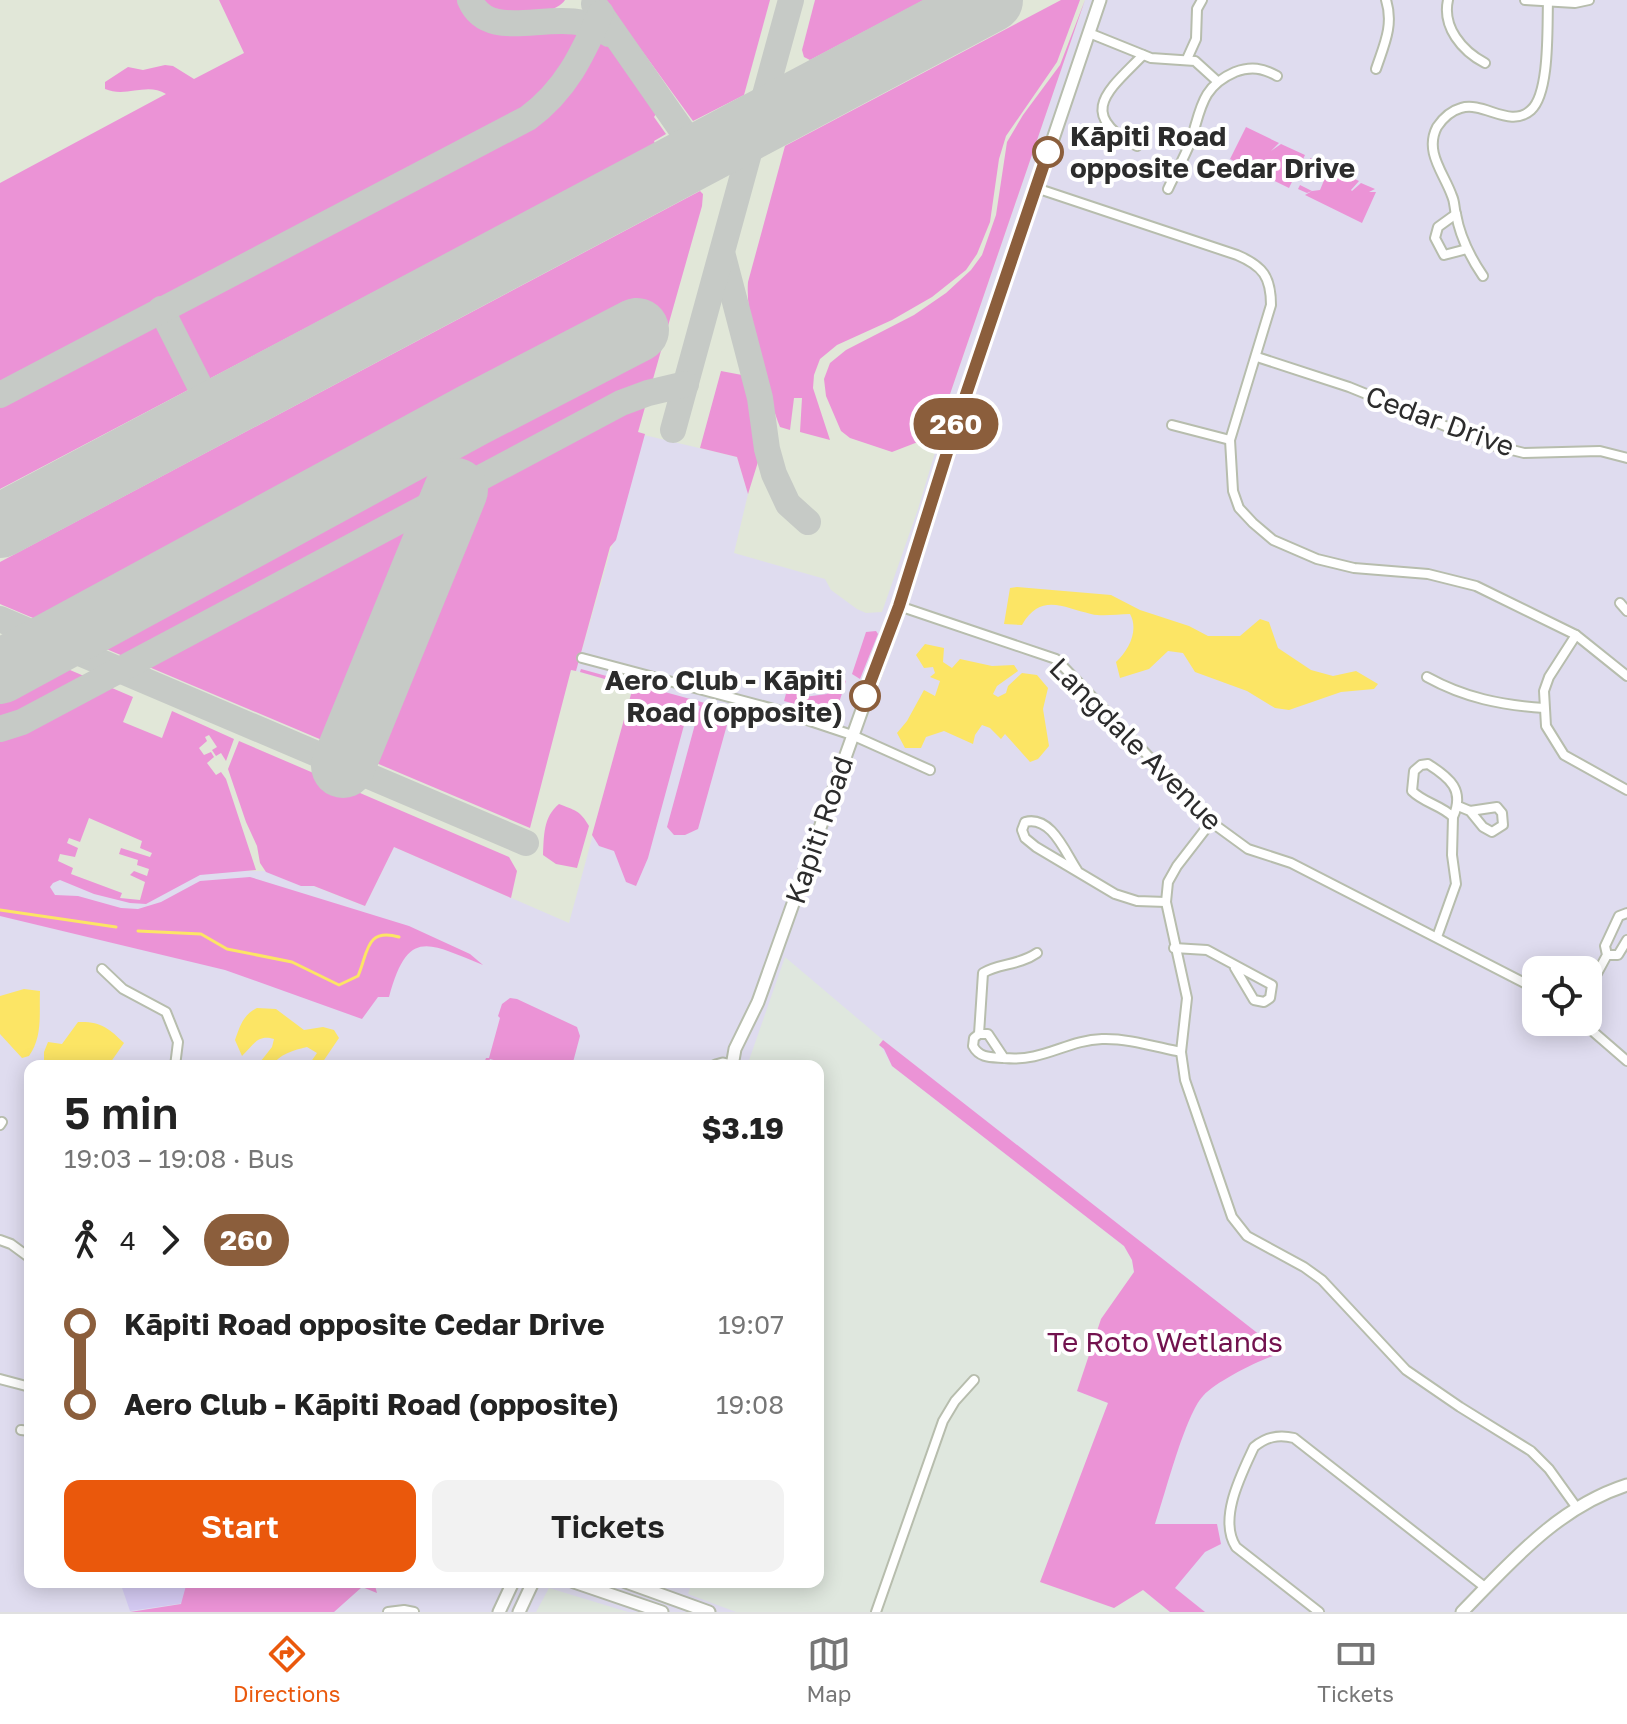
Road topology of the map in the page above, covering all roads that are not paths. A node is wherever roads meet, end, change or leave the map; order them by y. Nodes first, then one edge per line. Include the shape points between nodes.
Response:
1 (1100, 0) edge
2 (1202, 0) edge
3 (1386, 0) edge
4 (1448, 0) edge
5 (1525, 0) edge
6 (1589, 0) edge
7 (1550, 1) edge
8 (1089, 33) junction
9 (1143, 55) junction
10 (1187, 59) junction
11 (1485, 63) dead end
12 (1376, 69) dead end
13 (1277, 76) dead end
14 (1217, 81) junction
15 (1137, 146) dead end
16 (1036, 188) junction
17 (1168, 189) dead end
18 (1456, 214) junction
19 (1467, 249) junction
20 (1483, 276) dead end
21 (1257, 357) junction
22 (1172, 425) dead end
23 (1230, 440) junction
24 (1627, 458) edge
25 (1620, 603) dead end
26 (899, 606) junction
27 (1627, 611) edge
28 (1576, 635) junction
29 (582, 658) dead end
30 (1627, 676) edge
31 (1427, 677) dead end
32 (1544, 708) junction
33 (852, 735) junction
34 (930, 770) dead end
35 (1627, 790) edge
36 (1458, 806) junction
37 (1470, 811) dead end
38 (1453, 817) junction
39 (1211, 822) junction
40 (1077, 870) junction
41 (1166, 902) junction
42 (1627, 913) edge
43 (1437, 937) junction
44 (1627, 940) edge
45 (1174, 948) junction
46 (1037, 953) dead end
47 (1607, 955) junction
48 (1602, 964) edge
49 (1235, 968) junction
50 (102, 969) dead end
51 (1522, 982) edge
52 (979, 1034) junction
53 (1598, 1036) edge
54 (1181, 1052) junction
55 (1004, 1058) junction
56 (176, 1060) edge
57 (733, 1060) edge
58 (1627, 1061) edge
59 (0, 1240) edge
60 (24, 1253) edge
61 (0, 1379) edge
62 (974, 1380) dead end
63 (24, 1385) edge
64 (1627, 1485) edge
65 (1577, 1508) junction
66 (510, 1588) edge
67 (530, 1588) edge
68 (592, 1588) edge
69 (640, 1588) edge
70 (1486, 1588) junction
71 (691, 1609) edge
72 (388, 1612) edge
73 (414, 1612) edge
74 (499, 1612) edge
75 (519, 1612) edge
76 (662, 1612) edge
77 (709, 1612) edge
78 (876, 1612) edge
79 (1319, 1612) edge
80 (1462, 1612) edge

1 - 8 main road, Kapiti Road
2 - 10 street
3 - 12 street via 1389,30
4 - 11 street via 1447,15 1461,46
5 - 7 street
6 - 7 street
7 - 18 street via 1543,82 1532,110 1510,117 1462,108 1446,116 1432,137
8 - 9 street
8 - 16 main road, Kapiti Road
9 - 10 street
9 - 15 street via 1114,83 1103,105 1113,131
10 - 14 street
13 - 14 street via 1248,68
14 - 17 street via 1200,107
16 - 21 street via 1256,265 1271,287
16 - 26 main road, Kapiti Road
18 - 19 street
18 - 19 street via 1438,227 1435,238 1444,255
19 - 20 street
21 - 23 street
21 - 24 street, Cedar Drive via 1349,387 1492,445 1524,453 1600,451
22 - 23 street
23 - 28 street via 1239,508 1273,540 1354,568 1428,574 1476,586
25 - 27 street
26 - 33 main road, Kapiti Road
26 - 39 street, Langdale Avenue via 1056,659
28 - 30 street
28 - 32 street via 1549,677
29 - 33 street
31 - 32 street via 1496,704
32 - 35 street via 1546,726 1564,755
33 - 34 street
33 - 57 main road, Kapiti Road
36 - 37 street
36 - 38 street
36 - 38 street via 1448,778 1428,764 1414,771 1412,791
38 - 43 street via 1456,884
39 - 41 street via 1168,882
39 - 43 street, Langdale Avenue via 1248,849 1291,863
40 - 40 street via 1048,826 1025,822 1025,838
40 - 41 street via 1127,899
41 - 45 street
42 - 47 street via 1619,916 1605,946
43 - 51 street, Langdale Avenue
44 - 47 street via 1618,955
45 - 49 street via 1207,950
45 - 54 street via 1187,998
46 - 52 street via 983,973
47 - 48 street
49 - 49 street via 1272,985 1270,998 1254,1000
50 - 56 street via 123,989 166,1012 178,1042
52 - 55 street via 988,1034
52 - 55 street via 973,1041 975,1051
53 - 58 street
54 - 55 street via 1103,1038 1025,1060
54 - 65 street via 1185,1080 1239,1228 1322,1280 1406,1370 1531,1451
59 - 60 street
61 - 63 street
62 - 78 street via 943,1421
64 - 65 main road
65 - 70 main road via 1548,1528
66 - 74 main road
67 - 75 main road
68 - 76 main road
69 - 71 main road
70 - 79 street via 1294,1438 1277,1436 1254,1447 1228,1516 1229,1534 1236,1547
70 - 80 main road
71 - 77 main road
72 - 73 street

